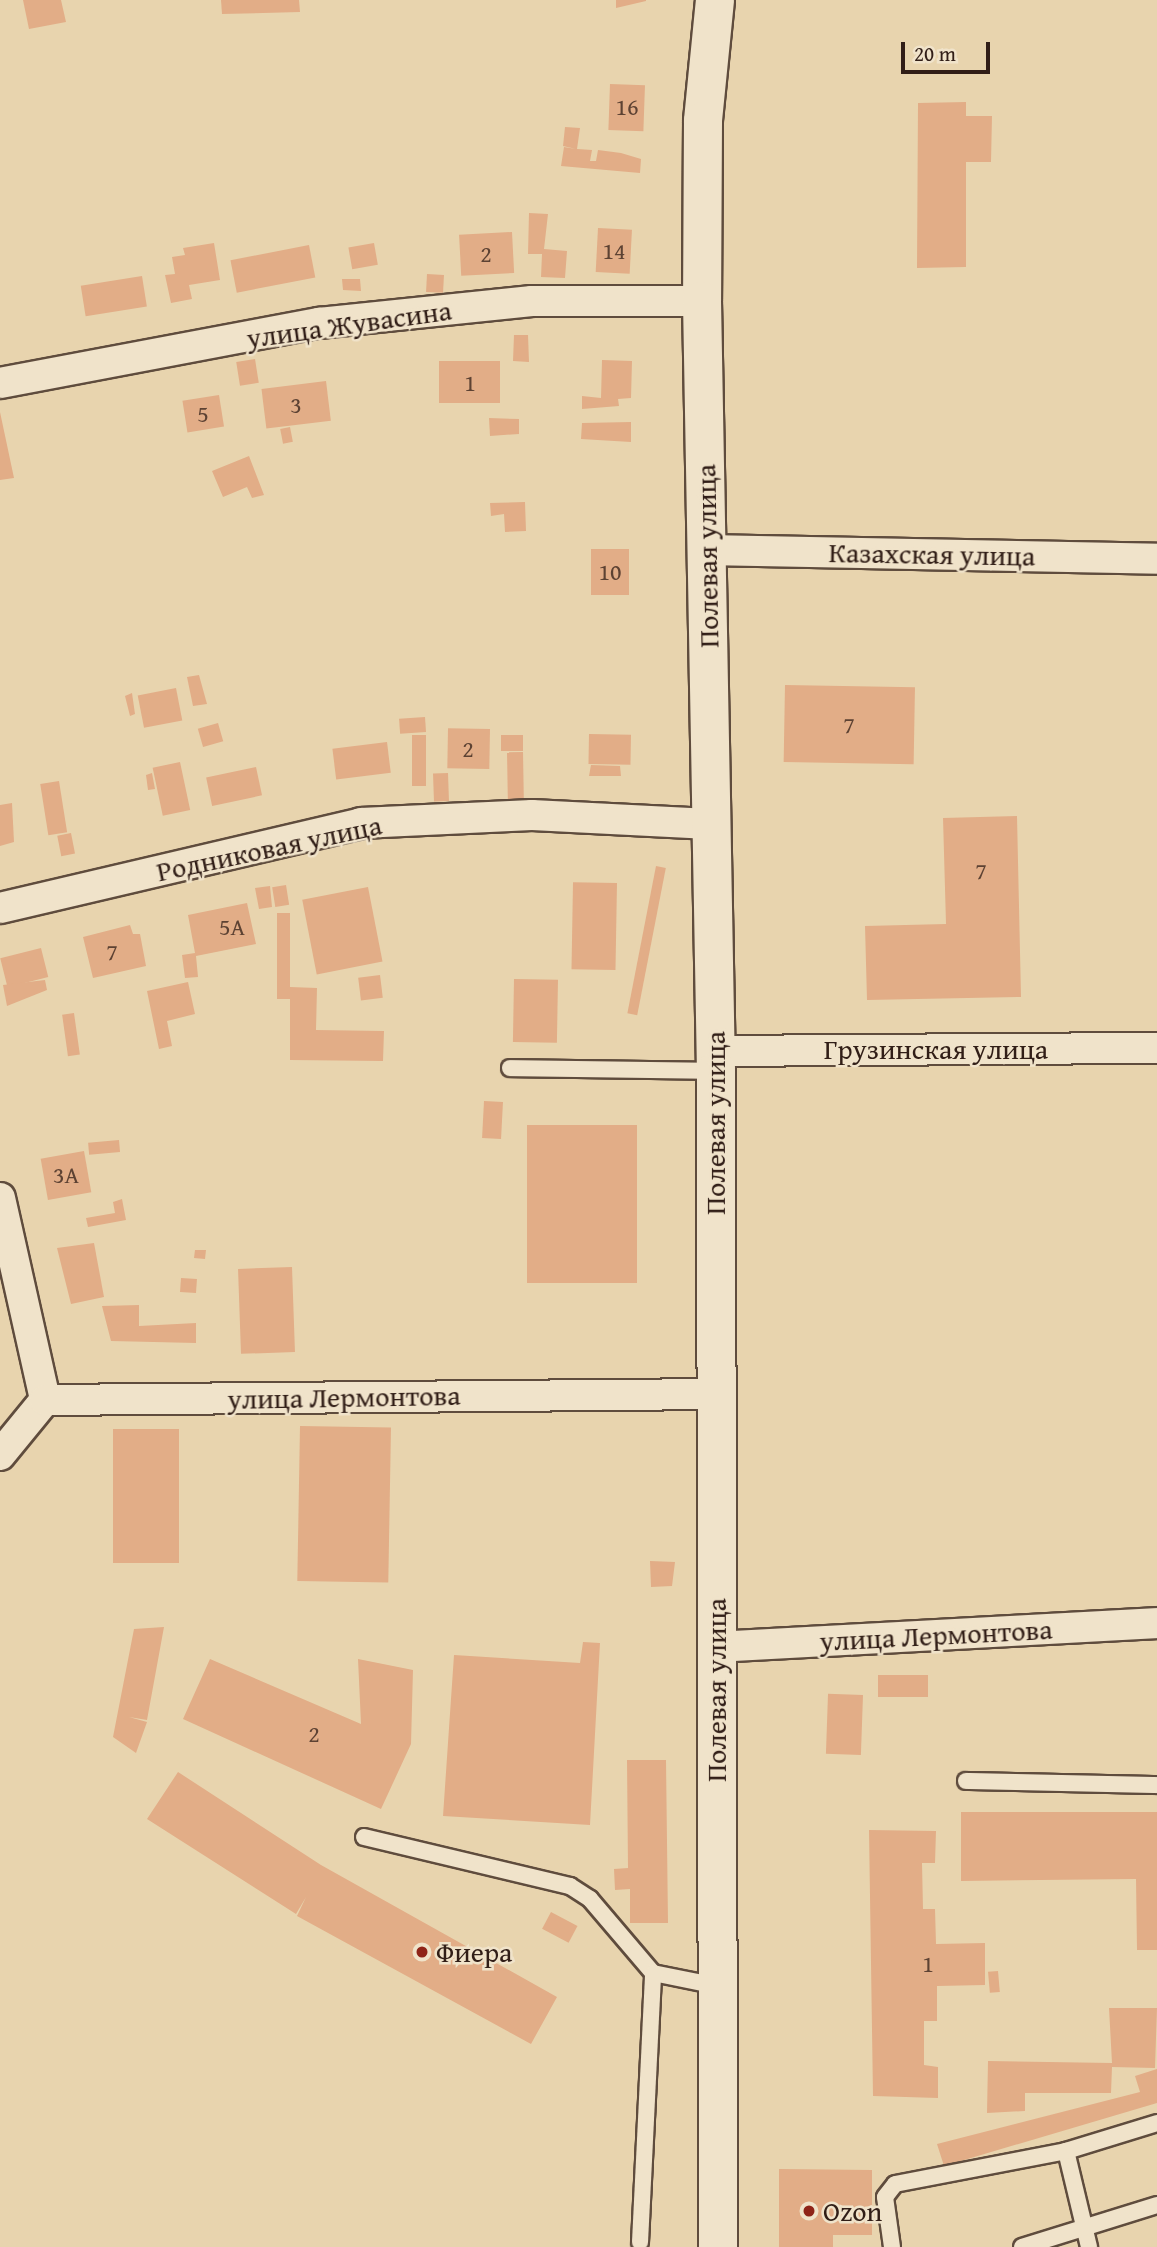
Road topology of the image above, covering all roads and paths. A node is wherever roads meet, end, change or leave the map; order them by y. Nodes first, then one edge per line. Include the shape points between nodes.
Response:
1 (715, 0) edge
2 (702, 300) junction
3 (0, 383) edge
4 (708, 550) junction
5 (1157, 559) edge
6 (710, 824) junction
7 (0, 908) edge
8 (1157, 1048) edge
9 (715, 1061) junction
10 (510, 1068) dead end
11 (0, 1198) edge
12 (715, 1394) junction
13 (45, 1400) junction
14 (0, 1455) edge
15 (1157, 1623) edge
16 (716, 1647) junction
17 (965, 1781) dead end
18 (1157, 1785) edge
19 (364, 1837) dead end
20 (653, 1973) junction
21 (717, 1986) junction
22 (1157, 2123) edge
23 (1066, 2151) junction
24 (1157, 2205) edge
25 (1084, 2228) junction
26 (639, 2242) dead end
27 (718, 2247) edge
28 (892, 2247) edge
29 (1022, 2247) edge
30 (1089, 2247) edge

1 - 2 street, Полевая улица via 703,121
2 - 3 street, улица Жувасина via 532,302 320,323
2 - 4 street, Полевая улица
4 - 5 street, Казахская улица
4 - 6 street, Полевая улица
6 - 7 street, Родниковая улица via 532,815 360,823
6 - 9 street, Полевая улица
8 - 9 street, Грузинская улица
9 - 10 lane
9 - 12 street, Полевая улица
11 - 13 street
12 - 13 street, улица Лермонтова
12 - 16 street, Полевая улица
13 - 14 street
15 - 16 street, улица Лермонтова
16 - 21 street, Полевая улица
17 - 18 lane
19 - 20 lane via 570,1886 590,1899
20 - 21 lane
20 - 26 lane
21 - 27 street, Полевая улица
22 - 23 lane
23 - 25 lane
23 - 28 lane via 895,2184 886,2197
24 - 25 lane
25 - 29 lane
25 - 30 lane

